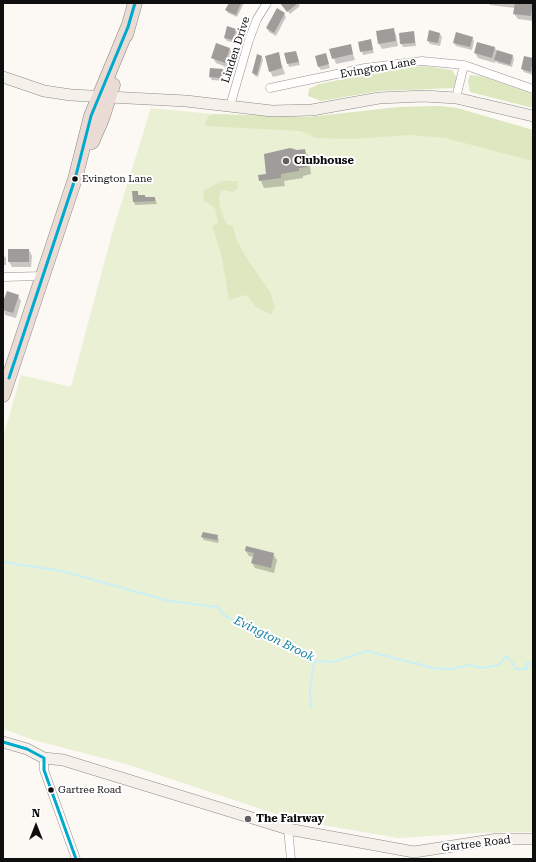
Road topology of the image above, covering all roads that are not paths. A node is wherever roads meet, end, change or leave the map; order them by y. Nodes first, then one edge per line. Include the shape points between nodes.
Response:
1 (135, 3) edge
2 (267, 3) edge
3 (464, 65) junction
4 (3, 77) edge
5 (270, 88) dead end
6 (533, 89) edge
7 (104, 96) junction
8 (456, 98) junction
9 (230, 106) junction
10 (533, 116) edge
11 (42, 276) junction
12 (3, 277) edge
13 (3, 395) edge
14 (3, 742) edge
15 (44, 758) junction
16 (288, 829) junction
17 (533, 839) edge
18 (76, 859) edge
19 (291, 859) edge

1 - 7 highway
2 - 9 street, Linden Drive via 249,40
3 - 5 street, Evington Lane via 422,61 365,68
3 - 6 street, Evington Lane
3 - 8 street
4 - 7 main road via 44,91
7 - 9 main road
7 - 11 highway via 102,119 75,178
8 - 9 main road via 402,96 312,110 272,111
8 - 10 main road
11 - 12 street
11 - 13 highway
14 - 15 main road, Gartree Road
15 - 16 main road, Gartree Road via 63,760
15 - 18 street via 44,770
16 - 17 main road, Gartree Road via 414,852 498,839
16 - 19 street

